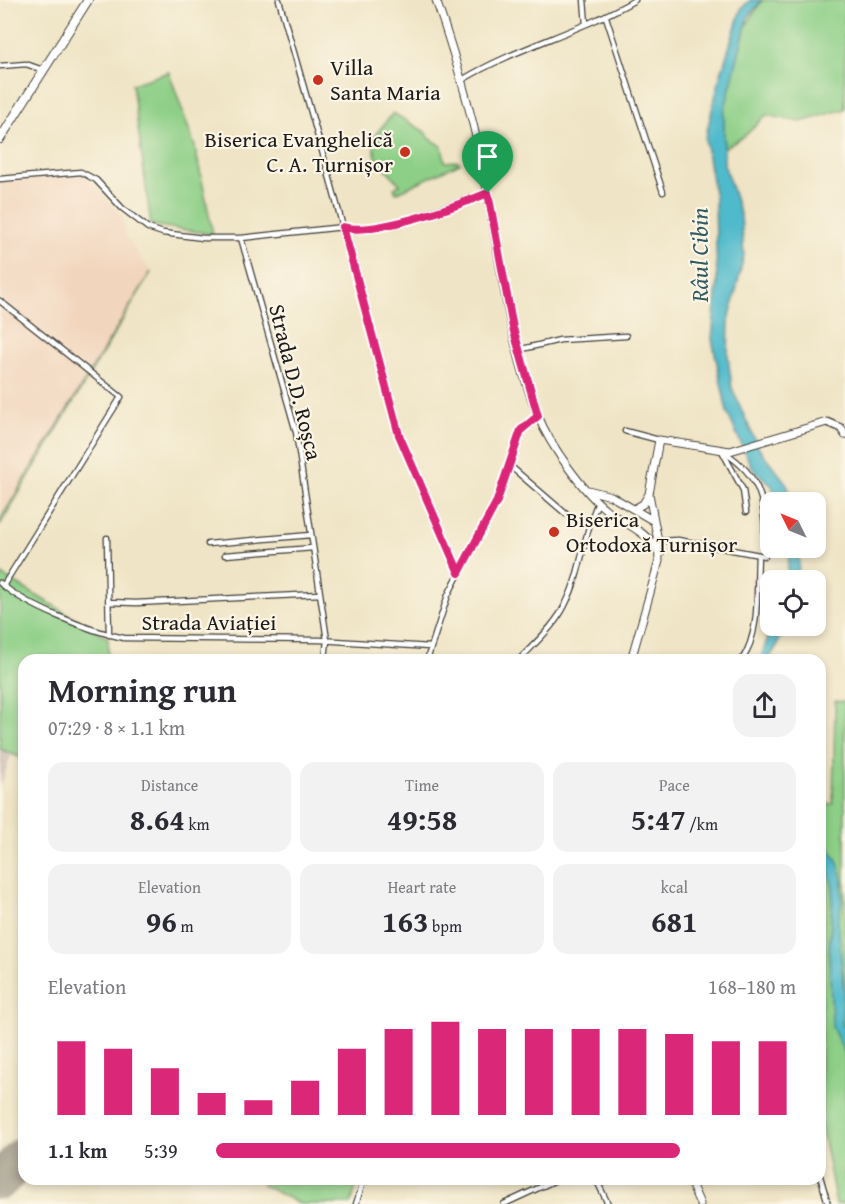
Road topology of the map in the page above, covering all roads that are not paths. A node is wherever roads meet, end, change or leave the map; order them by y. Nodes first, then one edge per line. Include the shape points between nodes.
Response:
1 (88, 0) edge
2 (279, 0) edge
3 (436, 0) edge
4 (584, 0) edge
5 (634, 0) edge
6 (606, 17) junction
7 (586, 24) junction
8 (0, 66) edge
9 (43, 70) junction
10 (462, 80) junction
11 (0, 139) edge
12 (0, 179) edge
13 (663, 192) dead end
14 (488, 193) junction
15 (343, 227) junction
16 (241, 238) junction
17 (0, 301) edge
18 (626, 336) dead end
19 (518, 350) junction
20 (538, 416) junction
21 (625, 431) dead end
22 (845, 435) edge
23 (659, 440) junction
24 (722, 451) junction
25 (509, 465) junction
26 (753, 482) junction
27 (588, 490) junction
28 (743, 490) junction
29 (649, 494) junction
30 (598, 501) junction
31 (634, 509) junction
32 (746, 512) dead end
33 (566, 513) dead end
34 (652, 520) junction
35 (311, 536) junction
36 (107, 538) dead end
37 (658, 541) junction
38 (208, 544) dead end
39 (313, 548) junction
40 (660, 554) junction
41 (225, 555) dead end
42 (758, 556) junction
43 (459, 573) junction
44 (2, 585) edge
45 (320, 594) junction
46 (109, 602) junction
47 (109, 635) junction
48 (327, 640) junction
49 (430, 647) junction
50 (326, 654) edge
51 (428, 654) edge
52 (525, 654) edge
53 (632, 654) edge
54 (746, 654) edge
55 (362, 1185) edge
56 (545, 1185) edge
57 (599, 1185) edge
58 (692, 1185) edge
59 (823, 1185) edge
60 (356, 1204) edge
61 (504, 1204) edge
62 (608, 1204) edge
63 (700, 1204) edge
64 (828, 1204) edge

1 - 9 main road
2 - 15 street
3 - 10 street
4 - 7 street
5 - 6 street
6 - 7 street
6 - 13 street
7 - 10 street
8 - 9 street via 26,64
9 - 11 main road
10 - 14 street
12 - 16 street via 81,172 96,180 148,228 203,238
14 - 15 street via 397,223 361,230
14 - 19 street
15 - 16 street
15 - 43 street via 399,435
16 - 35 street, Strada D.D. Roșca via 296,432
17 - 44 street via 121,397
18 - 19 street via 560,340
19 - 20 street
20 - 25 street via 521,430
20 - 27 street
21 - 23 street
22 - 24 street via 841,428 827,422 737,450
23 - 24 street
23 - 29 street
24 - 26 street
24 - 28 street
25 - 33 street
25 - 43 street via 497,501
26 - 28 street
26 - 42 street via 764,500 765,556
27 - 30 street
27 - 31 street via 611,496
28 - 32 street
29 - 31 street
29 - 34 street
30 - 40 street via 650,538
30 - 52 street via 567,603
31 - 34 street
34 - 37 street
35 - 38 street
35 - 39 street, Strada D.D. Roșca
36 - 46 street
37 - 40 street
37 - 42 street via 678,540
39 - 41 street
39 - 45 street, Strada D.D. Roșca
40 - 53 street
42 - 54 street via 755,628
43 - 49 street
44 - 47 street, Strada Aviației via 32,604
45 - 46 street
45 - 48 street, Strada D.D. Roșca
46 - 47 street
47 - 48 street, Strada Aviației
48 - 49 street, Strada Aviației
48 - 50 street, Strada D.D. Roșca
49 - 51 street
55 - 60 street
56 - 61 street
57 - 62 street
58 - 63 street
59 - 64 street

